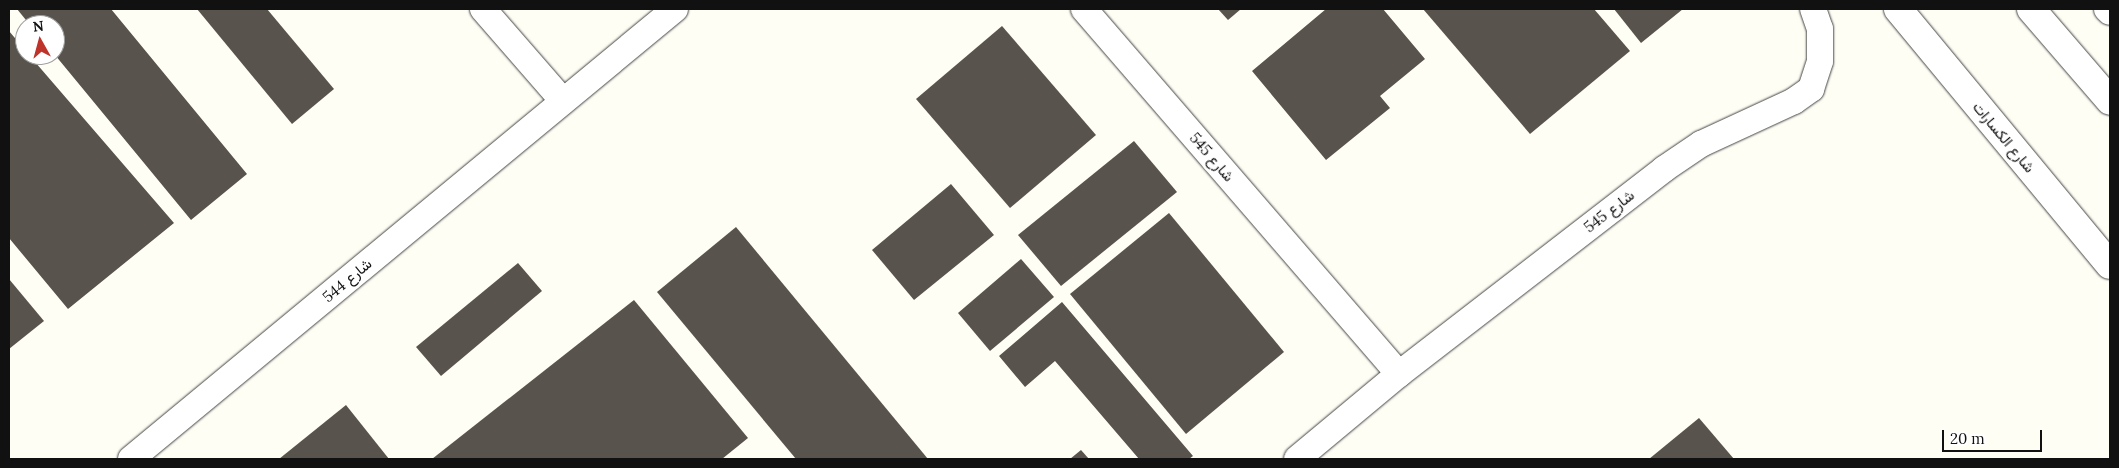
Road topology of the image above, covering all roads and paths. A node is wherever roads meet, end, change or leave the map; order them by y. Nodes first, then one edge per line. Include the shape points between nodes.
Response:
1 (484, 9) edge
2 (675, 9) edge
3 (1084, 9) edge
4 (1814, 9) edge
5 (1898, 9) edge
6 (2031, 9) edge
7 (2107, 9) edge
8 (2110, 12) edge
9 (563, 101) junction
10 (2110, 101) edge
11 (2110, 265) edge
12 (1399, 374) junction
13 (131, 459) edge
14 (1298, 459) edge

1 - 9 street
2 - 9 street, شارع 544
3 - 12 street, شارع 545
4 - 12 street, شارع 545 via 1820,29 1820,61 1810,89 1701,144 1664,169
5 - 11 street, شارع الكسارات
6 - 10 street
7 - 8 street
9 - 13 street, شارع 544
12 - 14 street, شارع 545

